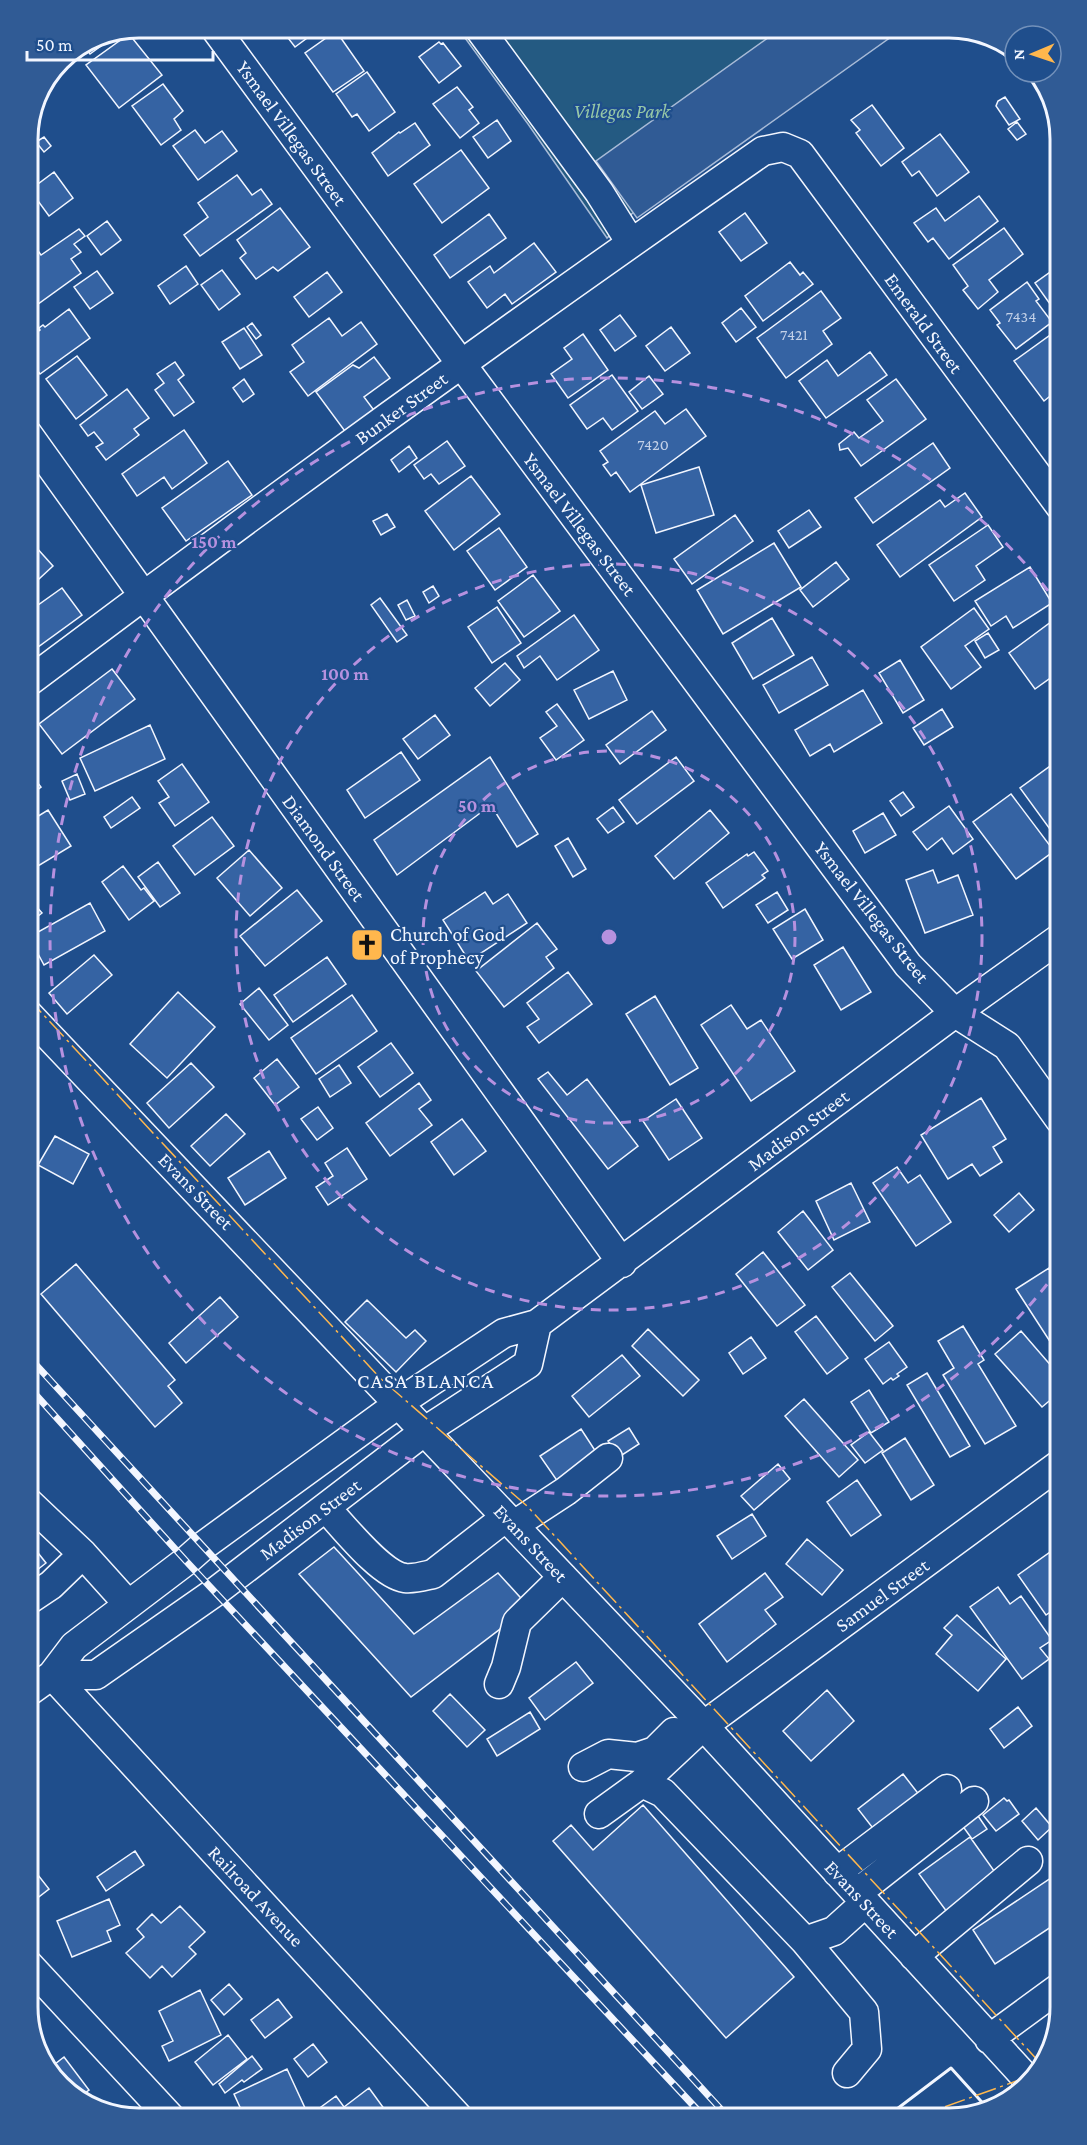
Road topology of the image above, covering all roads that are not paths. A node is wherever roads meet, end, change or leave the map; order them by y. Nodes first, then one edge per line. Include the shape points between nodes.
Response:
1 (222, 38) edge
2 (486, 38) edge
3 (783, 147) joint
4 (631, 243) junction
5 (462, 365) junction
6 (38, 448) edge
7 (1050, 492) edge
8 (143, 596) junction
9 (38, 675) edge
10 (1050, 955) edge
11 (955, 1013) junction
12 (38, 1025) edge
13 (1050, 1106) edge
14 (622, 1263) junction
15 (537, 1324) junction
16 (398, 1404) junction
17 (425, 1431) junction
18 (608, 1458) dead end
19 (1050, 1471) edge
20 (326, 1508) junction
21 (38, 1511) edge
22 (510, 1521) junction
23 (83, 1554) junction
24 (563, 1577) junction
25 (38, 1594) edge
26 (128, 1604) junction
27 (52, 1675) junction
28 (499, 1684) dead end
29 (38, 1685) edge
30 (698, 1720) junction
31 (583, 1767) dead end
32 (642, 1784) junction
33 (947, 1789) dead end
34 (974, 1801) dead end
35 (599, 1814) dead end
36 (1028, 1861) dead end
37 (837, 1872) junction
38 (861, 1898) junction
39 (805, 1941) junction
40 (914, 1956) junction
41 (38, 1975) edge
42 (1050, 1993) edge
43 (989, 2039) junction
44 (847, 2073) dead end
45 (1023, 2074) edge
46 (161, 2107) edge
47 (449, 2107) edge

1 - 5 street, Ysmael Villegas Street
2 - 4 street via 599,192
3 - 4 street, Bunker Street via 763,151
3 - 7 street, Emerald Street via 800,154
4 - 5 street, Bunker Street
5 - 8 street, Bunker Street
5 - 11 street, Ysmael Villegas Street via 908,965
6 - 8 street, Diamond Street
8 - 9 street, Bunker Street
8 - 14 street, Diamond Street
10 - 11 street, Madison Street
11 - 13 street, Ysmael Villegas Street via 1006,1046
11 - 14 street, Madison Street
12 - 16 street, Evans Street
14 - 15 street, Madison Street
15 - 16 street, Madison Street via 504,1333
15 - 17 street, Madison Street via 528,1364
16 - 17 street, Evans Street
16 - 26 street, Madison Street
17 - 20 street, Madison Street
17 - 22 street, Evans Street
18 - 22 street via 566,1491
19 - 30 street, Samuel Street
20 - 22 street via 385,1570 404,1578 433,1574
20 - 27 street, Madison Street via 96,1675
21 - 23 street
22 - 24 street, Evans Street
23 - 25 street
23 - 26 street
24 - 28 street via 517,1622
24 - 30 street, Evans Street
26 - 27 street, Madison Street via 74,1646
27 - 29 street, Madison Street
27 - 47 street, Railroad Avenue
30 - 31 street via 655,1751 637,1757 608,1754
30 - 32 street
30 - 37 street, Evans Street
32 - 35 street
32 - 39 street via 663,1793
33 - 37 street
34 - 38 street
36 - 40 street
37 - 38 street, Evans Street
38 - 39 street via 834,1930
38 - 40 street, Evans Street
39 - 44 street via 864,2012 867,2049
40 - 43 street, Evans Street
41 - 46 street
42 - 43 street
43 - 45 street, Evans Street

